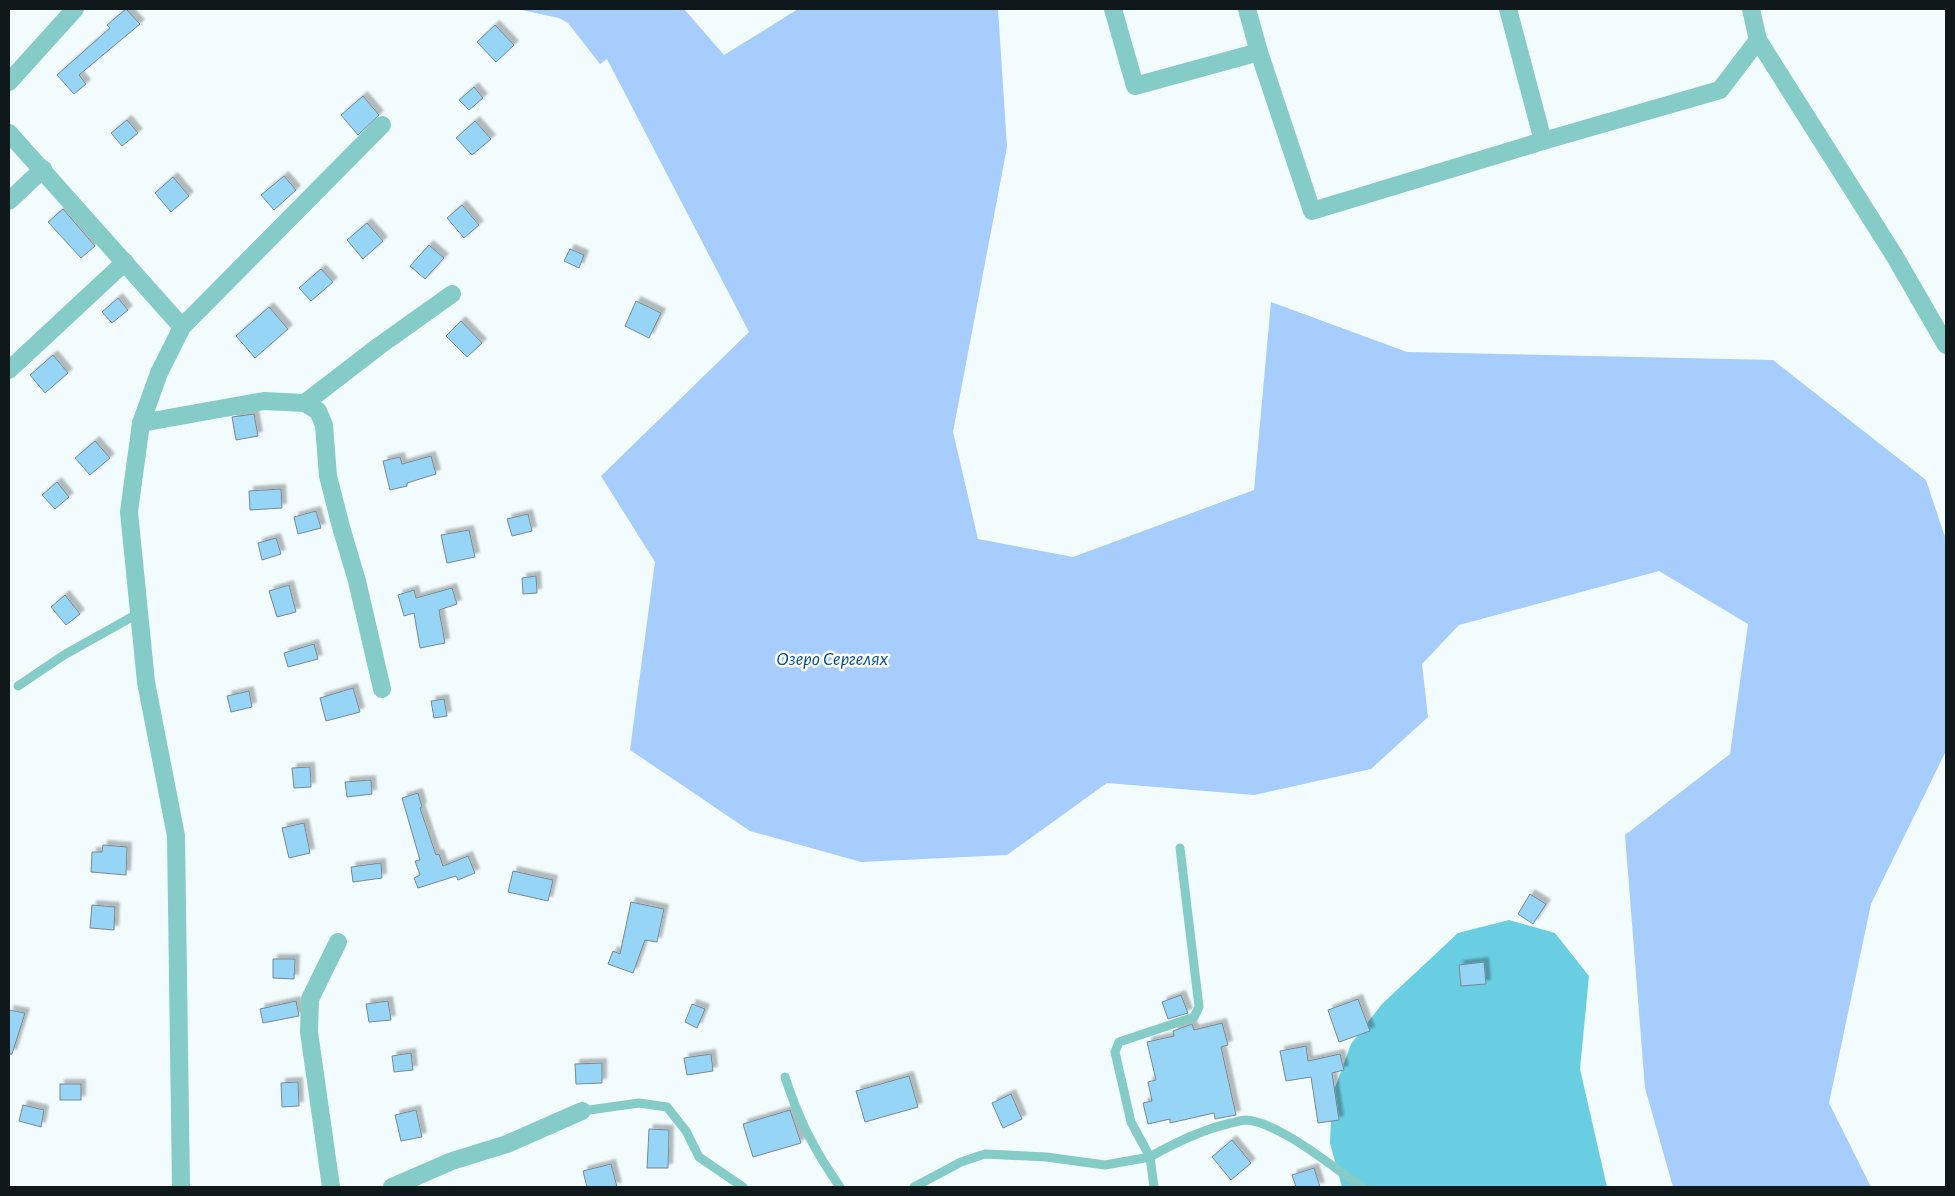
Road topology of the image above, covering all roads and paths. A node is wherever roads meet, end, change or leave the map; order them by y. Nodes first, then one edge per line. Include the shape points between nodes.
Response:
1 (75, 9) edge
2 (1113, 9) edge
3 (1247, 9) edge
4 (1508, 9) edge
5 (1751, 9) edge
6 (1758, 40) junction
7 (1259, 52) junction
8 (9, 82) edge
9 (382, 125) dead end
10 (9, 132) edge
11 (1543, 141) junction
12 (43, 169) junction
13 (9, 201) edge
14 (125, 262) junction
15 (452, 294) dead end
16 (182, 327) junction
17 (1946, 345) edge
18 (9, 370) edge
19 (305, 403) junction
20 (141, 423) junction
21 (139, 613) junction
22 (18, 686) dead end
23 (382, 689) dead end
24 (1180, 848) dead end
25 (338, 942) dead end
26 (785, 1076) dead end
27 (582, 1111) joint
28 (1150, 1157) junction
29 (181, 1187) edge
30 (331, 1187) edge
31 (392, 1187) edge
32 (743, 1187) edge
33 (840, 1187) edge
34 (914, 1187) edge
35 (1154, 1187) edge
36 (1362, 1187) edge

1 - 8 street
2 - 7 street via 1135,86
3 - 7 street
4 - 11 street
5 - 6 street
6 - 11 street via 1720,90
6 - 17 street via 1894,255
7 - 11 street via 1312,211
9 - 16 street
10 - 12 street
12 - 13 street
12 - 14 street
14 - 16 street
14 - 18 street
15 - 19 street
16 - 20 street via 159,373
19 - 20 street via 264,401
19 - 23 street via 318,411 324,425 328,476
20 - 21 street via 129,512
21 - 22 lane via 64,655
21 - 29 street via 146,682 176,836
24 - 28 lane via 1199,1007 1194,1017 1119,1042 1115,1052 1131,1122
25 - 30 street via 310,999 309,1024
26 - 33 lane via 796,1111 820,1158
27 - 31 street via 507,1144 452,1161
27 - 32 lane via 639,1103 667,1107 686,1130 699,1157
28 - 34 lane via 1105,1165 1046,1157 984,1154 961,1162
28 - 35 lane
28 - 36 lane via 1177,1141 1212,1127 1246,1120 1289,1137

